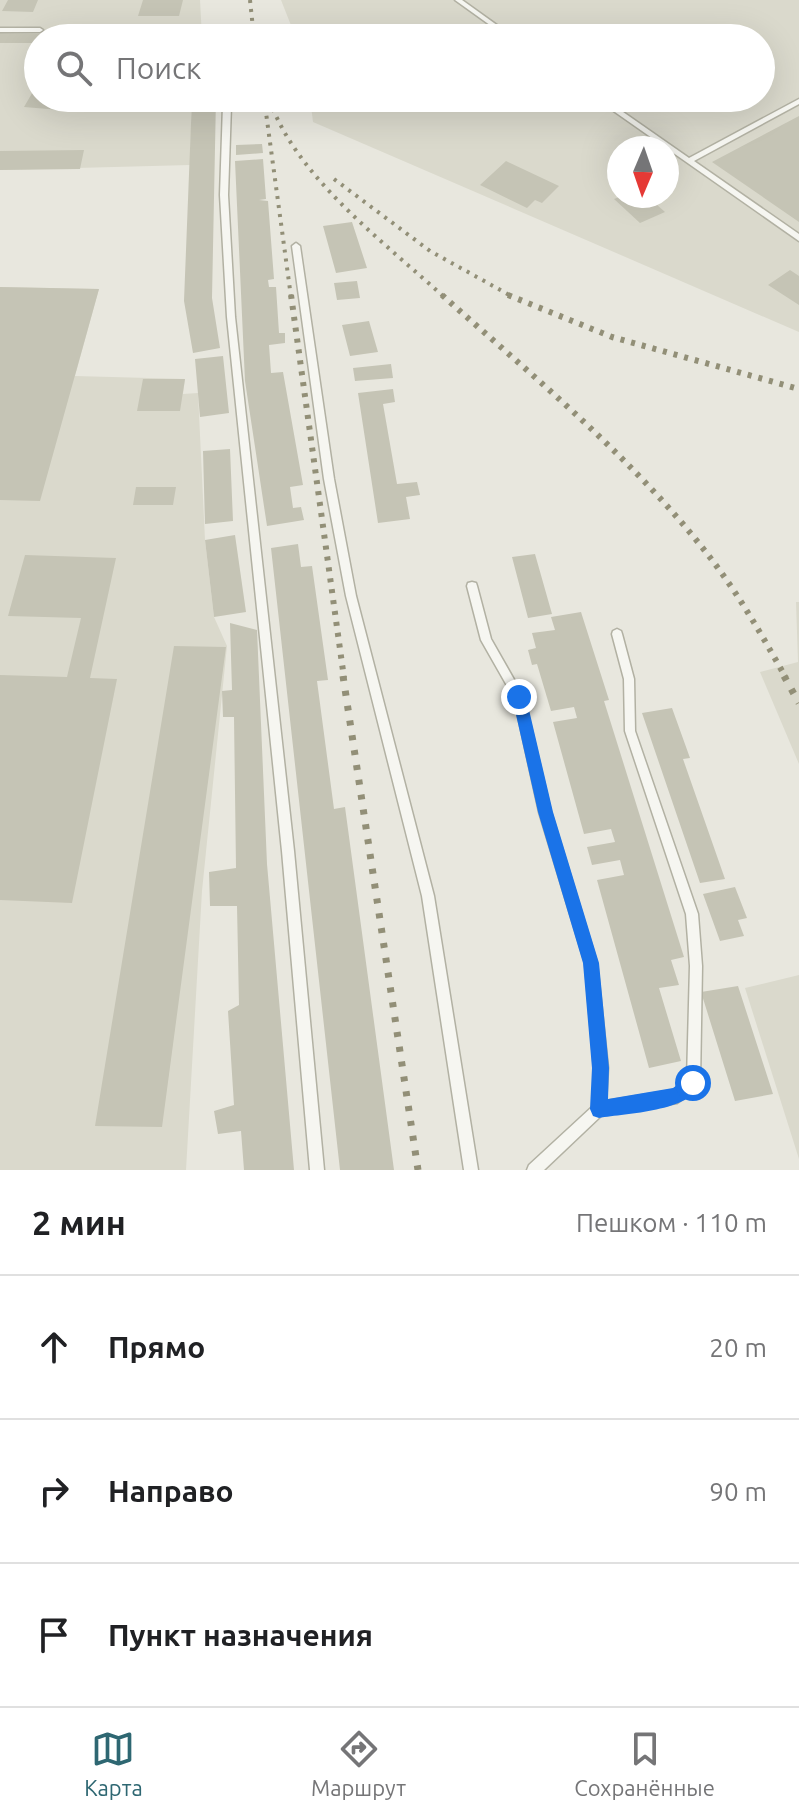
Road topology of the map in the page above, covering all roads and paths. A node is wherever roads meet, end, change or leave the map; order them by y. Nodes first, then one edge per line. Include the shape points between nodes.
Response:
1 (458, 0) edge
2 (492, 24) edge
3 (0, 30) edge
4 (24, 30) edge
5 (799, 101) edge
6 (227, 112) edge
7 (618, 112) edge
8 (688, 161) junction
9 (799, 238) edge
10 (296, 246) dead end
11 (472, 586) dead end
12 (617, 634) dead end
13 (599, 1109) junction
14 (317, 1170) edge
15 (471, 1170) edge
16 (534, 1170) edge

1 - 2 lane
3 - 4 lane
5 - 8 lane
6 - 14 lane via 224,195 231,317
7 - 8 lane
8 - 9 lane
10 - 15 lane via 351,596 428,896
11 - 13 lane via 486,640 519,697 545,812 591,963 601,1068
12 - 13 lane via 629,679 630,731 692,914 693,1083 677,1096
13 - 16 lane

